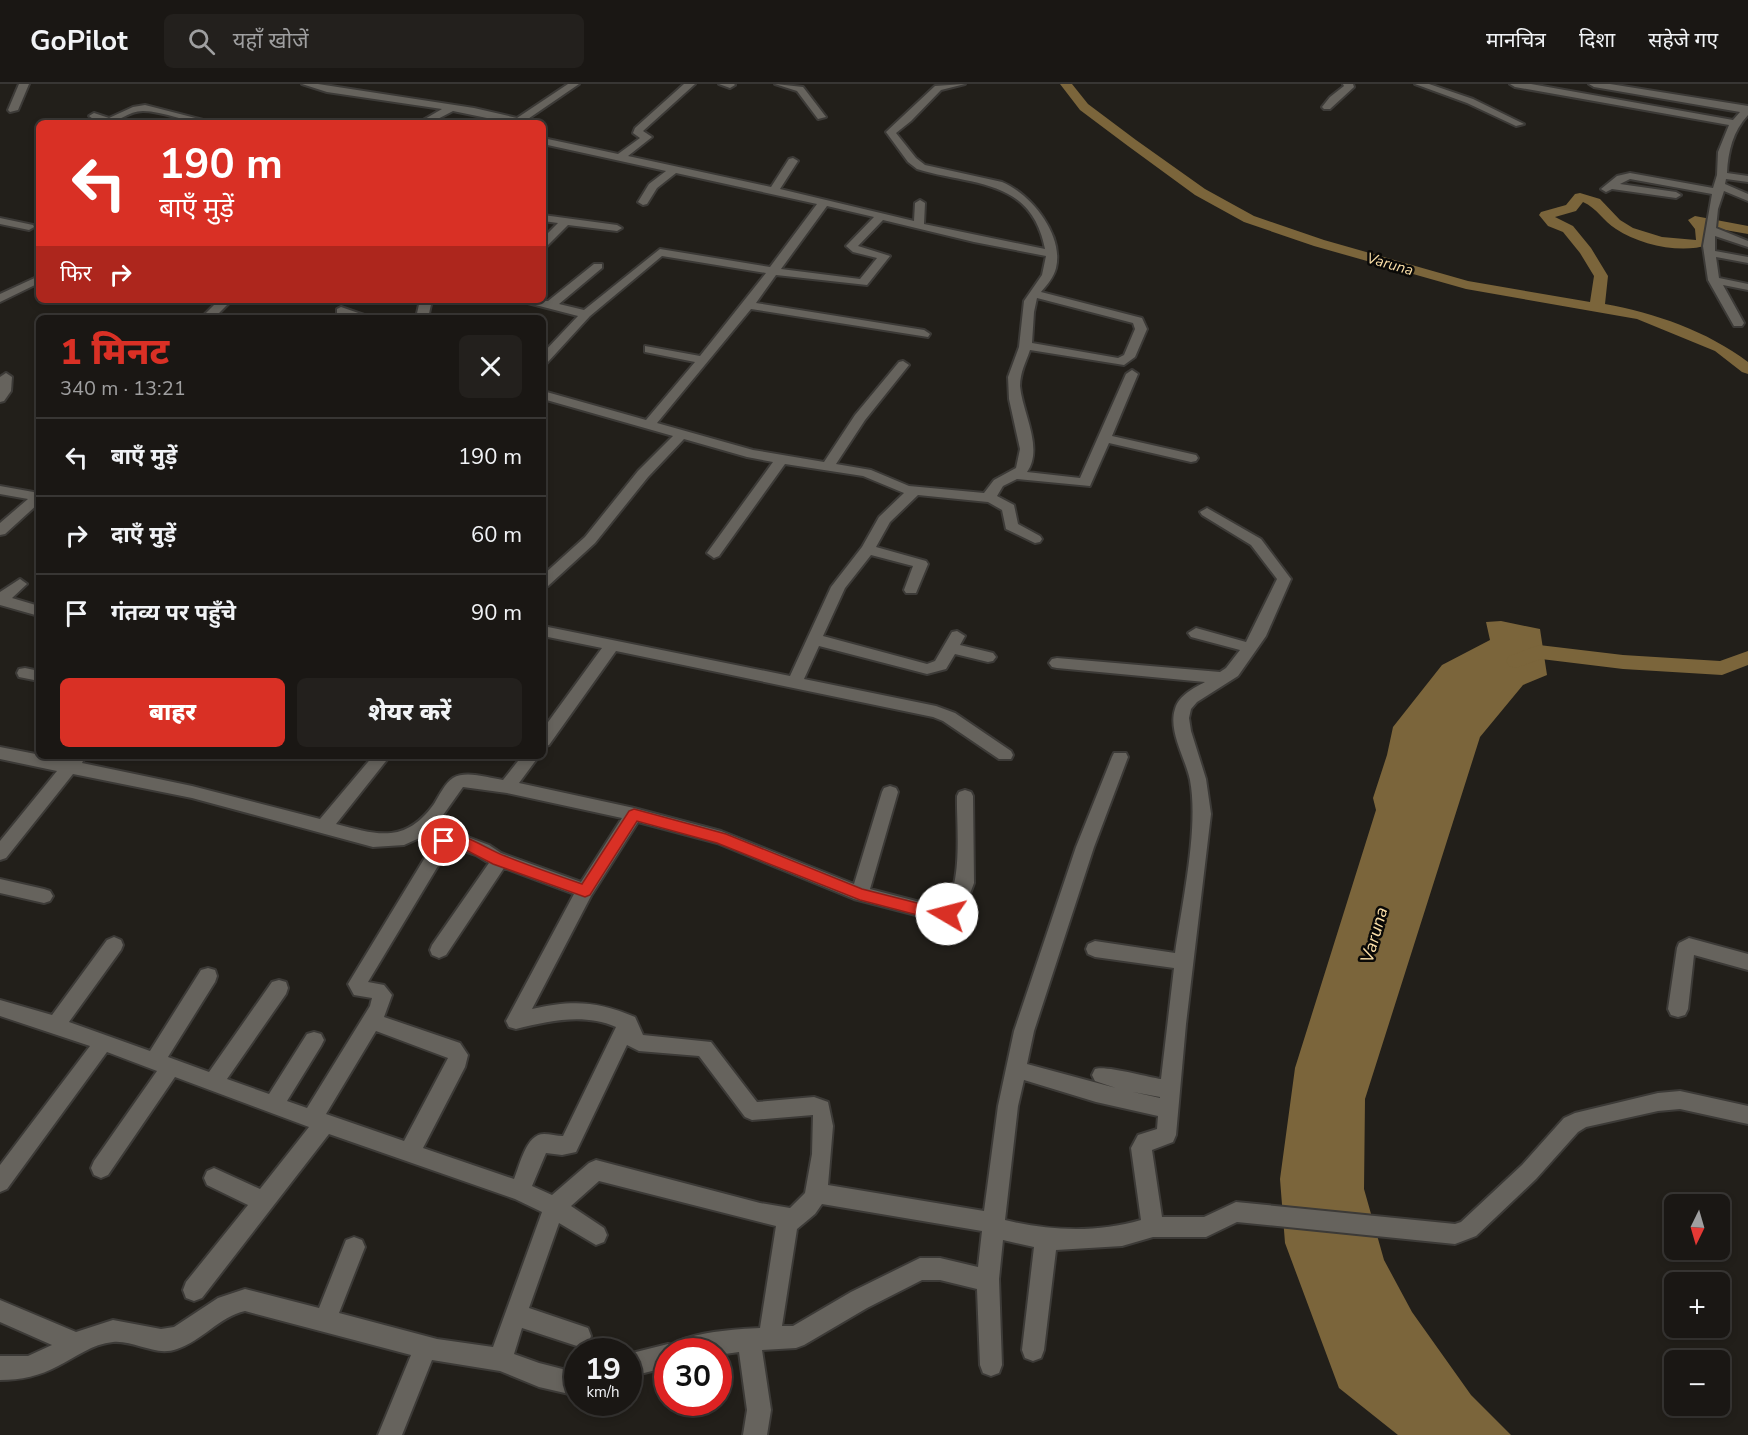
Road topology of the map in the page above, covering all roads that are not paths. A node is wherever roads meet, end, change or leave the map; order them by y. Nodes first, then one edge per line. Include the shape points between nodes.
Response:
1 (24, 84) edge
2 (574, 84) edge
3 (690, 84) edge
4 (780, 84) edge
5 (960, 84) edge
6 (1348, 84) edge
7 (1420, 84) edge
8 (1515, 84) edge
9 (1594, 84) edge
10 (312, 85) edge
11 (1327, 107) dead end
12 (451, 108) junction
13 (14, 110) dead end
14 (1747, 110) edge
15 (94, 116) dead end
16 (180, 117) junction
17 (821, 117) dead end
18 (106, 120) edge
19 (111, 120) edge
20 (174, 120) edge
21 (192, 120) edge
22 (429, 120) edge
23 (508, 120) edge
24 (520, 120) edge
25 (1736, 123) junction
26 (1520, 124) dead end
27 (546, 142) edge
28 (558, 144) junction
29 (546, 152) edge
30 (621, 157) junction
31 (793, 161) dead end
32 (675, 169) junction
33 (1748, 179) edge
34 (1609, 187) dead end
35 (1719, 189) junction
36 (773, 192) junction
37 (1748, 198) edge
38 (643, 202) dead end
39 (824, 202) junction
40 (920, 203) dead end
41 (882, 216) junction
42 (546, 218) edge
43 (0, 221) edge
44 (566, 221) junction
45 (919, 224) junction
46 (1712, 225) junction
47 (30, 227) dead end
48 (617, 228) dead end
49 (546, 241) edge
50 (1748, 244) edge
51 (1710, 253) junction
52 (1052, 254) junction
53 (1748, 260) edge
54 (598, 266) dead end
55 (773, 271) junction
56 (36, 280) edge
57 (1714, 280) junction
58 (1748, 286) edge
59 (36, 288) edge
60 (14, 290) edge
61 (1036, 294) junction
62 (0, 299) edge
63 (223, 303) edge
64 (541, 303) edge
65 (550, 305) junction
66 (748, 306) junction
67 (341, 311) dead end
68 (586, 314) junction
69 (209, 315) edge
70 (354, 315) edge
71 (1738, 322) dead end
72 (924, 334) dead end
73 (1025, 345) junction
74 (649, 349) dead end
75 (546, 357) edge
76 (704, 360) junction
77 (903, 364) dead end
78 (1132, 374) dead end
79 (6, 377) dead end
80 (546, 396) edge
81 (0, 398) edge
82 (650, 424) junction
83 (682, 434) junction
84 (1105, 438) junction
85 (1191, 458) dead end
86 (782, 459) junction
87 (827, 468) junction
88 (1014, 476) junction
89 (0, 490) edge
90 (915, 491) junction
91 (36, 497) edge
92 (991, 498) junction
93 (36, 499) edge
94 (1207, 512) dead end
95 (0, 531) edge
96 (1035, 539) dead end
97 (868, 549) junction
98 (714, 553) dead end
99 (546, 580) edge
100 (20, 584) dead end
101 (911, 590) dead end
102 (0, 600) edge
103 (36, 610) edge
104 (546, 632) edge
105 (1196, 633) dead end
106 (814, 639) junction
107 (613, 645) junction
108 (1250, 648) junction
109 (988, 657) dead end
110 (1057, 663) dead end
111 (1225, 678) junction
112 (795, 682) junction
113 (546, 737) edge
114 (0, 753) edge
115 (1005, 755) dead end
116 (36, 757) edge
117 (1120, 757) dead end
118 (56, 759) edge
119 (380, 759) edge
120 (529, 759) edge
121 (74, 761) edge
122 (507, 787) junction
123 (890, 792) dead end
124 (965, 796) dead end
125 (634, 814) junction
126 (323, 827) junction
127 (425, 828) junction
128 (444, 837) junction
129 (0, 853) edge
130 (498, 860) junction
131 (0, 886) edge
132 (585, 891) junction
133 (860, 894) junction
134 (44, 896) dead end
135 (114, 945) dead end
136 (1095, 949) dead end
137 (439, 950) dead end
138 (1184, 962) junction
139 (1748, 962) edge
140 (208, 976) dead end
141 (279, 988) dead end
142 (0, 1008) edge
143 (1677, 1009) dead end
144 (371, 1021) junction
145 (628, 1023) junction
146 (56, 1025) junction
147 (314, 1040) dead end
148 (103, 1042) junction
149 (163, 1064) junction
150 (1016, 1069) junction
151 (1102, 1075) dead end
152 (213, 1083) junction
153 (1170, 1100) junction
154 (273, 1105) junction
155 (1748, 1115) edge
156 (319, 1121) junction
157 (410, 1151) junction
158 (101, 1168) dead end
159 (214, 1178) dead end
160 (0, 1182) edge
161 (520, 1191) junction
162 (816, 1193) junction
163 (264, 1202) junction
164 (554, 1208) junction
165 (792, 1218) junction
166 (993, 1225) junction
167 (1153, 1227) junction
168 (596, 1235) dead end
169 (1046, 1239) junction
170 (354, 1247) dead end
171 (988, 1279) junction
172 (194, 1290) dead end
173 (0, 1311) edge
174 (516, 1315) junction
175 (325, 1321) junction
176 (580, 1336) dead end
177 (759, 1340) junction
178 (732, 1341) edge
179 (75, 1343) junction
180 (426, 1347) junction
181 (1033, 1350) dead end
182 (500, 1360) junction
183 (991, 1365) dead end
184 (0, 1368) edge
185 (564, 1381) edge
186 (390, 1435) edge
187 (755, 1435) edge

1 - 13 street
2 - 24 street
3 - 30 street via 638,130 647,137
4 - 17 street via 800,89
5 - 52 street via 938,88 908,119 892,129 892,134 921,167 1018,194 1043,228
6 - 11 street
7 - 26 street
8 - 25 street
9 - 14 street
10 - 12 street via 383,93
12 - 22 street
12 - 23 street
14 - 25 street
15 - 18 street
16 - 19 street via 141,108
16 - 20 street
16 - 21 street
25 - 35 street via 1723,152
27 - 28 street
28 - 29 street
28 - 30 street
30 - 32 street
31 - 36 street
32 - 36 street
32 - 38 street via 653,186
33 - 35 street
34 - 35 street
35 - 37 street
35 - 46 street
36 - 39 street
39 - 41 street
39 - 55 street
40 - 45 street
41 - 45 street
41 - 55 street via 852,246 884,256 866,282
42 - 44 street
43 - 47 street
44 - 48 street
44 - 49 street
45 - 52 street
46 - 50 street via 1727,238
46 - 51 street
51 - 53 street
51 - 57 street
52 - 61 street via 1048,279
54 - 65 street
55 - 66 street
55 - 68 street via 660,252
56 - 60 street
57 - 58 street
57 - 71 street
59 - 60 street
60 - 62 street
61 - 73 street via 1030,302
61 - 73 street via 1130,318 1138,321 1141,329 1129,357 1120,362
63 - 69 street
64 - 65 street
65 - 68 street
66 - 72 street
66 - 76 street
67 - 70 street
68 - 75 street
73 - 88 street via 1014,383 1026,458 1022,470
74 - 76 street
76 - 82 street
77 - 87 street
78 - 84 street
79 - 81 street
80 - 82 street
82 - 83 street
83 - 86 street
83 - 99 street via 643,474 590,540
84 - 85 street
84 - 88 street via 1085,483
86 - 87 street
86 - 98 street
87 - 90 street via 866,473
88 - 92 street via 998,482
89 - 91 street
90 - 92 street
90 - 97 street via 884,520
92 - 96 street via 1009,508 1011,526
93 - 95 street
94 - 108 street via 1256,542 1284,579
97 - 101 street via 921,564
97 - 106 street via 838,587
100 - 102 street
102 - 103 street
104 - 107 street
105 - 108 street
106 - 109 street via 927,669 941,665 954,642
106 - 112 street
107 - 112 street
107 - 113 street
108 - 111 street
110 - 111 street
111 - 138 street via 1191,698 1183,707 1181,718 1198,780 1202,814
112 - 115 street via 936,712
114 - 116 street
117 - 150 street via 1055,935
118 - 121 street
119 - 126 street
120 - 122 street
121 - 126 street
121 - 129 street
122 - 125 street
122 - 127 street via 457,783
123 - 133 street
124 - 133 street via 965,883 954,908 939,914
125 - 132 street
125 - 133 street via 721,838
126 - 127 street via 386,842 404,840
127 - 128 street
128 - 130 street
128 - 144 street via 359,977 360,988 382,995
130 - 132 street
130 - 137 street
131 - 134 street
132 - 145 street via 516,1021 577,1008
135 - 146 street
136 - 138 street
138 - 153 street
139 - 143 street via 1689,946
140 - 149 street
141 - 152 street
142 - 146 street
144 - 156 street
144 - 157 street via 453,1049 458,1055
145 - 161 street via 569,1144 542,1143
145 - 162 street via 639,1043 704,1048 752,1111 821,1108 824,1121
146 - 148 street
147 - 154 street
148 - 149 street
148 - 160 street
149 - 152 street
149 - 158 street
150 - 153 street via 1096,1092
150 - 166 street
151 - 153 street
152 - 154 street
153 - 167 street via 1166,1135 1145,1142 1141,1148
154 - 156 street
155 - 167 street via 1680,1100 1658,1101 1582,1119 1571,1125 1529,1172 1468,1229 1455,1234 1236,1212 1206,1227
156 - 157 street
156 - 163 street
157 - 161 street
159 - 163 street
161 - 164 street
162 - 165 street via 810,1205
162 - 166 street
163 - 172 street
164 - 165 street via 596,1170
164 - 168 street
164 - 174 street
165 - 177 street
166 - 169 street
166 - 171 street
167 - 169 street via 1122,1236
169 - 181 street
170 - 175 street
171 - 177 street via 920,1269 806,1333
171 - 183 street
173 - 179 street
174 - 176 street
174 - 182 street
175 - 179 street via 244,1300 228,1304 174,1339 113,1331
175 - 180 street
177 - 178 street
177 - 187 street
179 - 184 street via 35,1365
180 - 182 street
180 - 186 street
182 - 185 street

